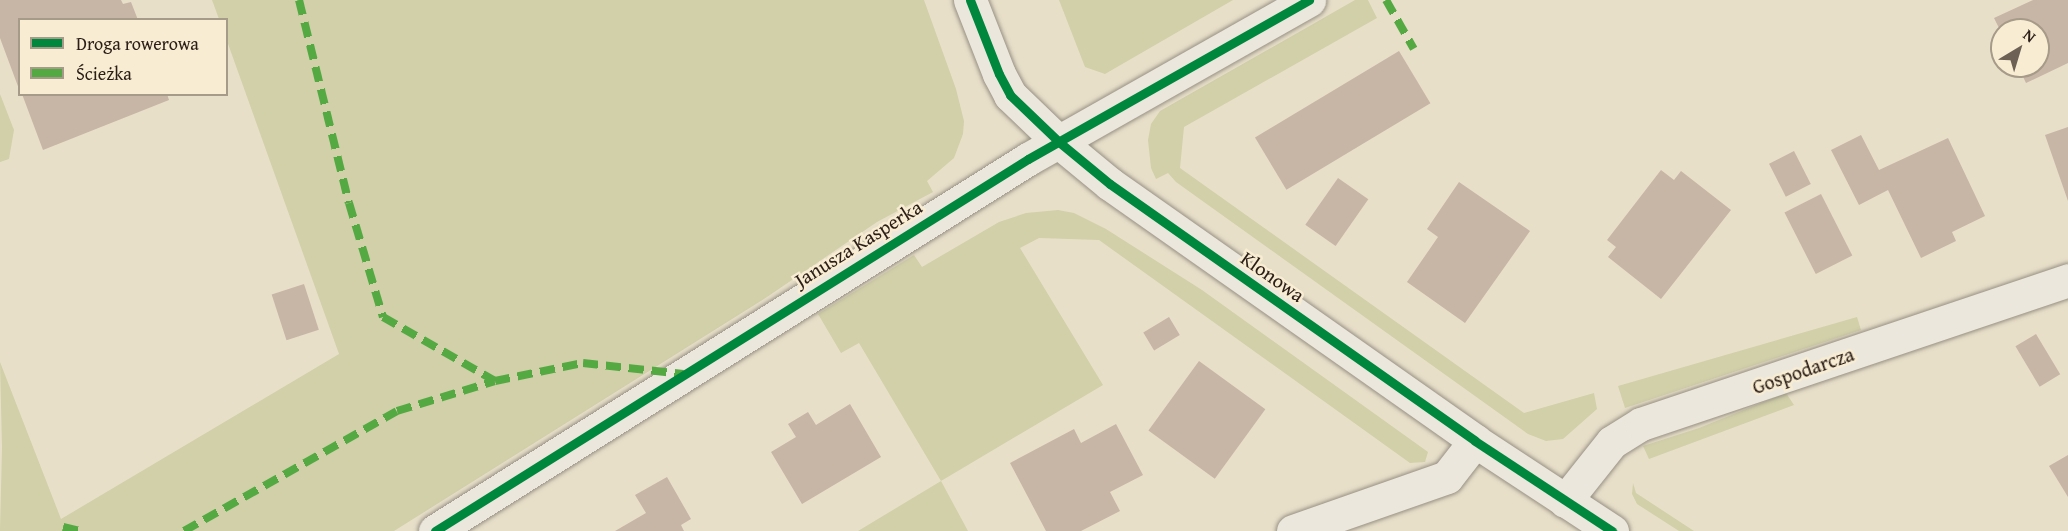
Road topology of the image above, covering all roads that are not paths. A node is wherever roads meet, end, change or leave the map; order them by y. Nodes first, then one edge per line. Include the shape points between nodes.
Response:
1 (970, 0) edge
2 (1309, 0) edge
3 (1059, 142) junction
4 (2068, 280) edge
5 (1475, 441) junction
6 (1565, 501) junction
7 (435, 531) edge
8 (1293, 531) edge
9 (1612, 531) edge

1 - 3 street, Klonowa via 1010,94
2 - 3 street, Janusza Kasperka
3 - 5 street, Klonowa via 1110,184
3 - 7 street, Janusza Kasperka via 895,240
4 - 6 street, Gospodarcza via 1641,424 1612,442
5 - 6 street, Klonowa
5 - 8 street via 1447,477
6 - 9 street, Klonowa

